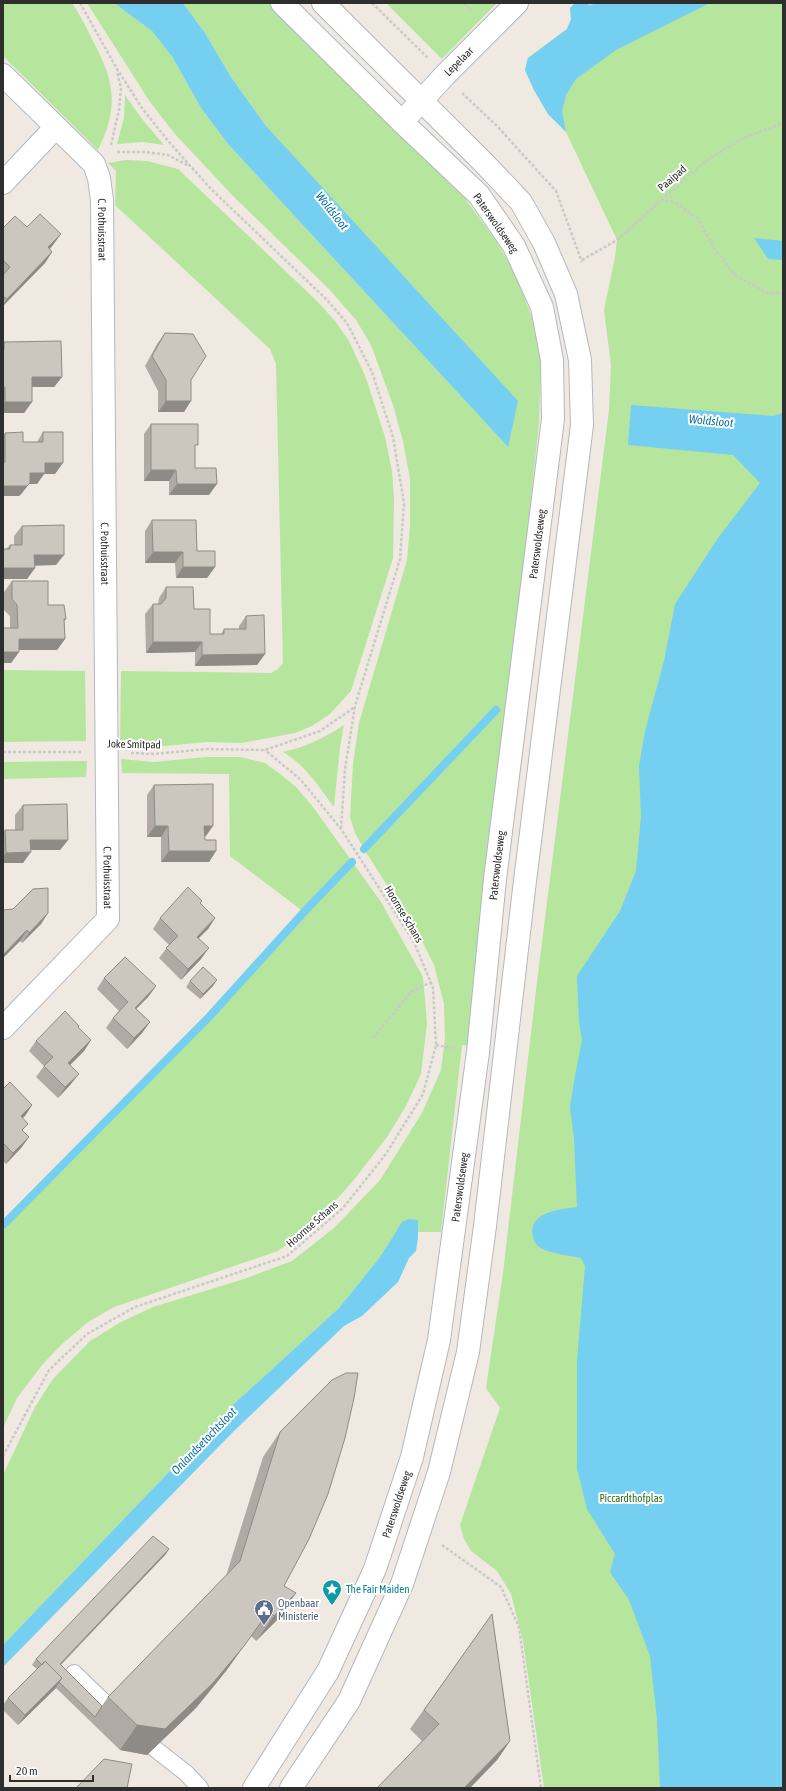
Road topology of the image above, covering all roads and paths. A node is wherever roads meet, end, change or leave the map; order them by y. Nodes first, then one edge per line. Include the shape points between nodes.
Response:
1 (80, 3) edge
2 (282, 3) edge
3 (323, 3) edge
4 (517, 3) edge
5 (117, 70) junction
6 (3, 75) edge
7 (421, 100) junction
8 (402, 122) junction
9 (783, 123) edge
10 (55, 128) junction
11 (110, 146) dead end
12 (114, 152) dead end
13 (191, 167) junction
14 (3, 183) edge
15 (660, 199) junction
16 (582, 260) dead end
17 (783, 293) edge
18 (355, 706) junction
19 (265, 750) junction
20 (3, 752) edge
21 (107, 752) junction
22 (341, 829) junction
23 (430, 982) junction
24 (3, 1028) edge
25 (373, 1038) dead end
26 (3, 1456) edge
27 (438, 1542) dead end
28 (74, 1673) dead end
29 (107, 1705) dead end
30 (154, 1748) edge
31 (200, 1788) edge
32 (254, 1788) edge
33 (291, 1788) edge
34 (540, 1788) edge

1 - 5 path
2 - 8 main road, Paterswoldseweg
3 - 7 main road
4 - 7 main road, Lepelaar
5 - 11 path via 121,88 119,110
5 - 13 path via 142,108
6 - 10 main road, C. Pothuisstraat
7 - 8 main road, Lepelaar
7 - 33 main road via 521,202 544,243 566,294 580,360 582,425 468,1352 439,1472 402,1584 349,1701
8 - 32 main road, Paterswoldseweg via 479,195 514,246 542,307 552,360 553,419 495,879 478,1052 439,1340 412,1457 375,1569 328,1671
9 - 15 path, Paaipad via 741,139 703,163
10 - 14 main road
10 - 21 main road, C. Pothuisstraat via 94,164 102,200
12 - 13 path via 168,155
13 - 18 path via 327,300 347,323 372,372 393,437 404,503 400,559
15 - 16 path, Paaipad via 617,240
15 - 17 path via 678,204 698,219 714,248 735,275 767,293
18 - 19 path via 320,731
18 - 22 path via 344,776
19 - 21 path, Joke Smitpad via 207,749 154,754
19 - 22 path, Hoornse Schans via 301,780
20 - 21 path, Joke Smitpad
21 - 24 main road, C. Pothuisstraat via 108,919
22 - 23 path, Hoornse Schans via 414,942
23 - 25 path via 411,992
23 - 26 path, Hoornse Schans via 433,988 436,1045 423,1094 386,1154 343,1208 287,1256 135,1307 87,1334 49,1370
27 - 34 path via 501,1587 519,1627
28 - 29 lane
30 - 31 lane via 186,1773

